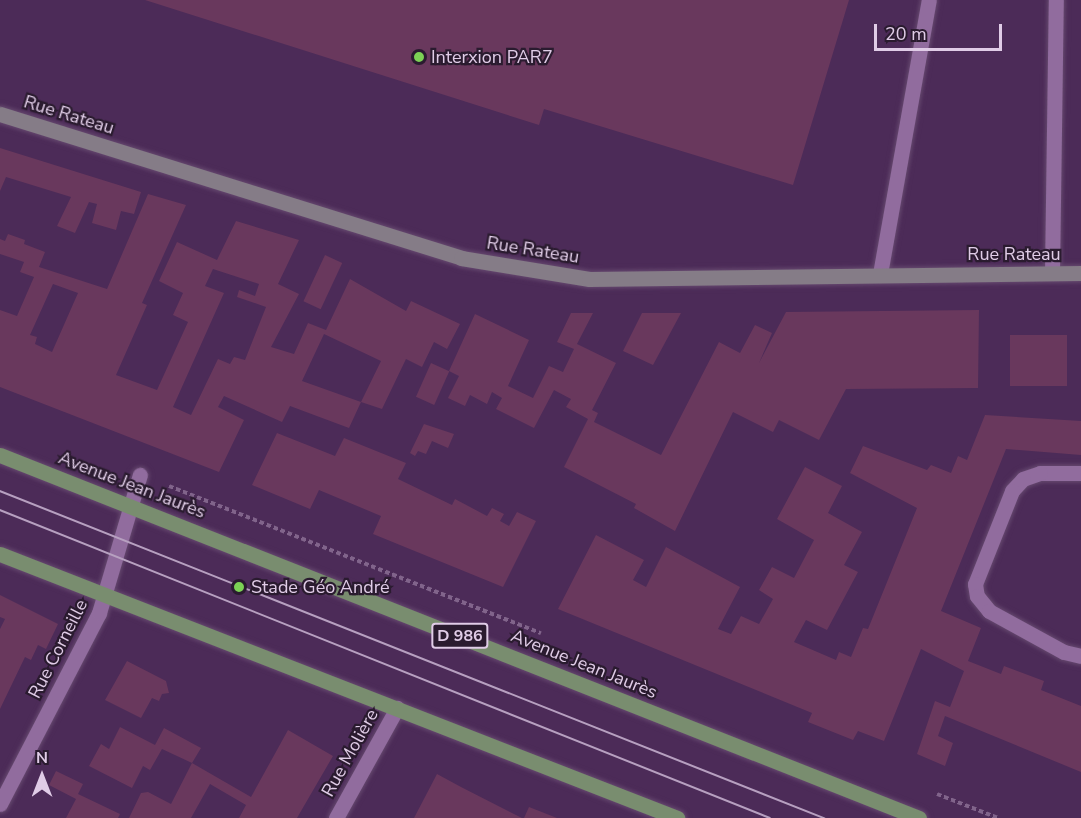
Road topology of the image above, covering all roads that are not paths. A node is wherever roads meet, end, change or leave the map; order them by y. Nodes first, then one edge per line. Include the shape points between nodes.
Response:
1 (929, 0) edge
2 (1056, 0) edge
3 (0, 114) edge
4 (1052, 273) junction
5 (1081, 273) edge
6 (880, 274) junction
7 (0, 455) edge
8 (1081, 473) edge
9 (140, 475) dead end
10 (130, 505) junction
11 (0, 554) edge
12 (106, 596) junction
13 (1081, 656) edge
14 (398, 708) junction
15 (0, 804) edge
16 (336, 818) edge
17 (677, 818) edge
18 (919, 818) edge

1 - 6 street
2 - 4 street
3 - 6 street, Rue Rateau via 461,258 589,279
4 - 5 street, Rue Rateau
4 - 6 street, Rue Rateau
7 - 10 main road, Avenue Jean Jaurès / D 986
8 - 13 street via 1040,473 1023,479 1012,491 975,584 977,596 989,611 1064,652
9 - 10 street, Rue Corneille
10 - 12 street, Rue Corneille
10 - 18 main road, Avenue Jean Jaurès / D 986
11 - 12 main road
12 - 14 main road
12 - 15 street, Rue Corneille
14 - 16 street, Rue Molière
14 - 17 main road

